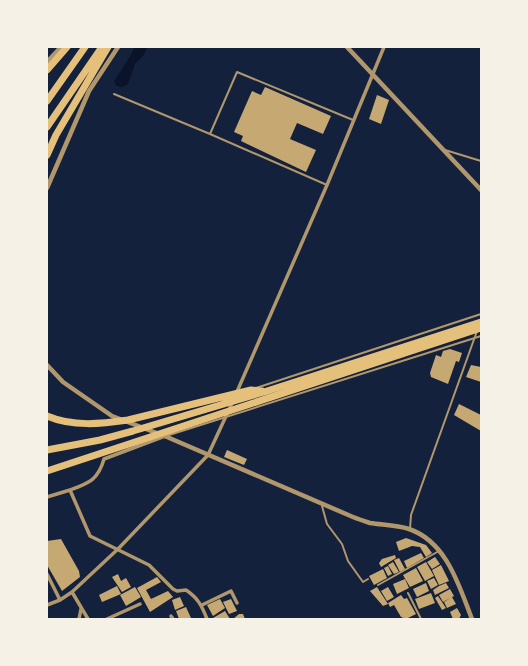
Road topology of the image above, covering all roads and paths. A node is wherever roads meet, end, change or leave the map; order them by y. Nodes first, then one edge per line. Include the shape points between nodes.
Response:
1 (61, 47) edge
2 (67, 47) edge
3 (85, 47) edge
4 (102, 47) edge
5 (108, 47) edge
6 (118, 47) edge
7 (347, 47) edge
8 (384, 47) edge
9 (47, 62) edge
10 (47, 70) edge
11 (373, 73) junction
12 (114, 94) dead end
13 (47, 101) edge
14 (353, 120) junction
15 (47, 126) edge
16 (210, 134) junction
17 (442, 149) junction
18 (47, 155) edge
19 (481, 161) edge
20 (327, 185) junction
21 (47, 188) edge
22 (481, 190) edge
23 (481, 314) edge
24 (481, 321) edge
25 (481, 328) edge
26 (481, 336) edge
27 (475, 338) junction
28 (47, 365) edge
29 (267, 391) junction
30 (236, 394) junction
31 (47, 416) edge
32 (226, 418) junction
33 (128, 422) junction
34 (165, 436) junction
35 (76, 444) junction
36 (47, 445) edge
37 (47, 450) edge
38 (208, 455) junction
39 (82, 460) junction
40 (47, 471) edge
41 (47, 475) edge
42 (70, 490) junction
43 (47, 497) edge
44 (322, 504) junction
45 (410, 529) junction
46 (118, 549) junction
47 (440, 551) junction
48 (47, 574) edge
49 (368, 579) dead end
50 (378, 585) dead end
51 (72, 592) junction
52 (408, 592) dead end
53 (60, 600) junction
54 (237, 602) dead end
55 (140, 604) dead end
56 (47, 605) edge
57 (202, 605) junction
58 (81, 609) junction
59 (79, 619) edge
60 (88, 619) edge
61 (107, 619) edge
62 (207, 619) edge
63 (421, 619) edge
64 (472, 619) edge

1 - 9 street
2 - 10 highway
3 - 13 highway
4 - 15 highway
5 - 18 highway via 59,129
6 - 21 street via 89,91
7 - 11 street
8 - 11 street
11 - 14 street
11 - 17 street
12 - 16 lane
14 - 16 lane via 237,72
14 - 20 street
16 - 20 lane
17 - 19 lane
17 - 22 street
20 - 30 street
23 - 30 lane
24 - 27 lane
24 - 29 highway
25 - 39 highway
26 - 27 lane
27 - 32 lane
27 - 45 lane via 411,515
28 - 33 street via 63,382 86,399 112,416
29 - 31 highway via 251,390 108,423 65,422
29 - 35 highway via 126,433
30 - 32 street
30 - 33 lane
32 - 34 lane
32 - 38 street
33 - 34 street
34 - 38 street
34 - 42 street via 104,459 100,472 88,484
35 - 36 highway
35 - 37 highway
38 - 44 street
38 - 46 street
39 - 40 highway
39 - 41 highway
42 - 43 street
42 - 46 street via 90,536
44 - 45 street via 369,523
44 - 49 lane via 327,524 342,544 351,566 363,582
45 - 47 street via 430,540
46 - 51 street
46 - 57 street via 148,565 173,589 186,590 196,596
47 - 50 lane
47 - 64 street via 455,576
48 - 53 street
51 - 53 street
51 - 58 street
52 - 63 lane
53 - 56 street
54 - 57 street via 230,592
55 - 61 street
57 - 62 street
58 - 59 street
58 - 60 street

